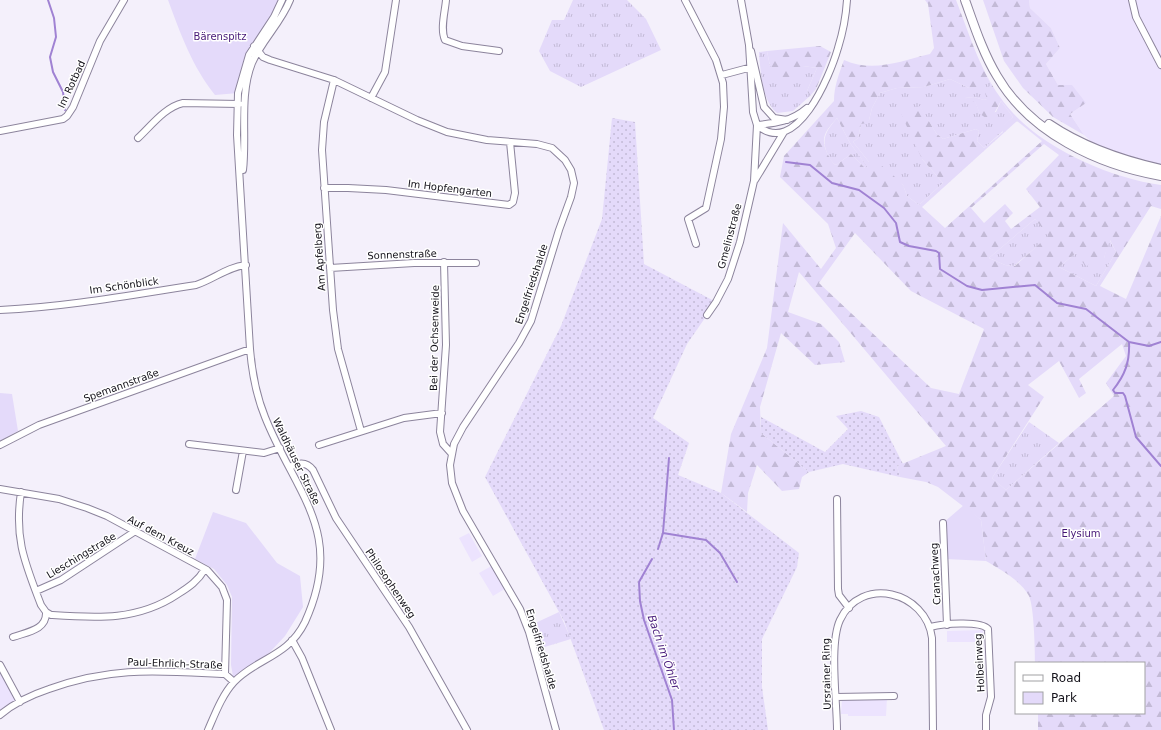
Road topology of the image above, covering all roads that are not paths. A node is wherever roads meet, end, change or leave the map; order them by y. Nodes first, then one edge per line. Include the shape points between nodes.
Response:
1 (124, 0) edge
2 (282, 0) edge
3 (290, 0) edge
4 (396, 0) edge
5 (446, 0) edge
6 (685, 0) edge
7 (742, 0) edge
8 (847, 0) edge
9 (965, 0) edge
10 (971, 0) edge
11 (1132, 0) edge
12 (256, 49) junction
13 (499, 51) dead end
14 (1161, 65) edge
15 (753, 67) junction
16 (722, 75) junction
17 (334, 80) junction
18 (371, 98) junction
19 (813, 103) junction
20 (237, 104) junction
21 (245, 105) junction
22 (787, 120) junction
23 (757, 125) junction
24 (0, 131) edge
25 (784, 132) junction
26 (138, 138) dead end
27 (510, 142) junction
28 (1161, 169) edge
29 (1161, 176) edge
30 (754, 181) junction
31 (241, 182) junction
32 (324, 188) junction
33 (696, 244) dead end
34 (444, 262) junction
35 (476, 263) dead end
36 (246, 264) junction
37 (330, 268) junction
38 (0, 310) edge
39 (707, 315) dead end
40 (250, 349) junction
41 (442, 413) junction
42 (361, 431) junction
43 (189, 444) dead end
44 (0, 445) edge
45 (319, 445) dead end
46 (280, 448) junction
47 (243, 451) junction
48 (452, 454) junction
49 (290, 467) junction
50 (0, 489) edge
51 (236, 490) dead end
52 (21, 492) junction
53 (837, 499) dead end
54 (943, 523) dead end
55 (134, 532) junction
56 (205, 570) junction
57 (36, 591) junction
58 (849, 608) junction
59 (46, 612) junction
60 (947, 625) junction
61 (930, 627) junction
62 (13, 637) dead end
63 (292, 640) junction
64 (0, 665) edge
65 (224, 674) junction
66 (234, 682) junction
67 (894, 696) dead end
68 (836, 697) junction
69 (20, 702) junction
70 (0, 715) edge
71 (208, 730) edge
72 (331, 730) edge
73 (467, 730) edge
74 (556, 730) edge
75 (838, 730) edge
76 (933, 730) edge
77 (986, 730) edge

1 - 24 street, Im Rotbad via 100,41 67,116
2 - 12 street, Waldhäuser Straße
3 - 12 street, Waldhäuser Straße via 284,14
4 - 18 street via 385,72
5 - 13 street via 443,29 445,40 462,46
6 - 16 street
7 - 15 street, Gmelinstraße
8 - 19 street via 838,50 826,82
9 - 29 street via 996,75 1009,95 1030,116 1064,140 1101,159 1136,171
10 - 28 street via 991,54 1003,76 1025,105 1056,129 1104,153
11 - 14 street via 1136,17
12 - 17 street, Engelfriedshalde via 270,60
12 - 20 street, Waldhäuser Straße via 250,52
12 - 21 street, Waldhäuser Straße
15 - 16 street
15 - 22 street, Gmelinstraße via 764,107 774,118
15 - 23 street, Gmelinstraße via 753,112
16 - 33 street via 723,123 706,208 688,219
17 - 18 street, Engelfriedshalde
17 - 32 street, Am Apfelberg via 322,136
18 - 27 street, Engelfriedshalde via 441,130
19 - 22 street via 798,116
19 - 25 street via 801,120
20 - 21 street
20 - 26 street via 176,105
20 - 31 street, Waldhäuser Straße
21 - 31 street, Waldhäuser Straße
22 - 23 street
23 - 25 street via 768,132
23 - 30 street, Gmelinstraße
25 - 30 street, Gmelinstraße
27 - 32 street, Im Hopfengarten via 515,193 513,202 509,205 393,191
27 - 48 street, Engelfriedshalde via 552,148 568,164 573,177 573,188 531,321 463,427
30 - 39 street, Gmelinstraße via 740,242 728,279
31 - 36 street, Waldhäuser Straße
32 - 37 street, Am Apfelberg
34 - 35 street, Sonnenstraße
34 - 37 street, Sonnenstraße
34 - 41 street, Bei der Ochsenweide via 446,339
36 - 38 street, Im Schönblick via 232,267 196,285 86,300 49,308
36 - 40 street, Waldhäuser Straße
37 - 42 street, Am Apfelberg via 335,336
40 - 44 street, Spemannstraße via 39,425
40 - 46 street, Waldhäuser Straße via 258,400
41 - 42 street via 404,418
41 - 48 street, Bei der Ochsenweide via 441,439
42 - 45 street
43 - 47 street
46 - 47 street via 264,453
46 - 49 street, Waldhäuser Straße
47 - 51 street
48 - 74 street, Engelfriedshalde via 451,475 458,498 520,609 529,632
49 - 63 street, Waldhäuser Straße via 314,519 321,556 312,605
49 - 73 street, Philosophenweg via 300,463 314,470 336,518 409,626
50 - 52 street, Auf dem Kreuz
52 - 55 street, Auf dem Kreuz via 59,499 87,508
52 - 57 street via 18,518 20,543
53 - 58 street via 838,590
54 - 60 street, Cranachweg
55 - 56 street, Auf dem Kreuz
55 - 57 street, Lieschingstraße via 61,580
56 - 59 street via 193,585 163,605 137,613 97,618 50,615
56 - 65 street, Auf dem Kreuz via 222,587 228,600
57 - 59 street
58 - 61 street, Ursrainer Ring via 867,597 893,593 918,608
58 - 68 street, Ursrainer Ring via 841,618 836,634
59 - 62 street via 47,618 41,627
60 - 61 street, Holbeinweg
60 - 77 street, Holbeinweg via 976,624 988,629 991,698 986,715
61 - 76 street, Ursrainer Ring
63 - 66 street, Waldhäuser Straße via 281,651
63 - 72 street via 302,658
64 - 69 street
65 - 66 street, Paul-Ehrlich-Straße
65 - 69 street, Paul-Ehrlich-Straße via 150,670 114,673 76,680
66 - 71 street, Waldhäuser Straße
67 - 68 street
68 - 75 street, Ursrainer Ring
69 - 70 street, Paul-Ehrlich-Straße

